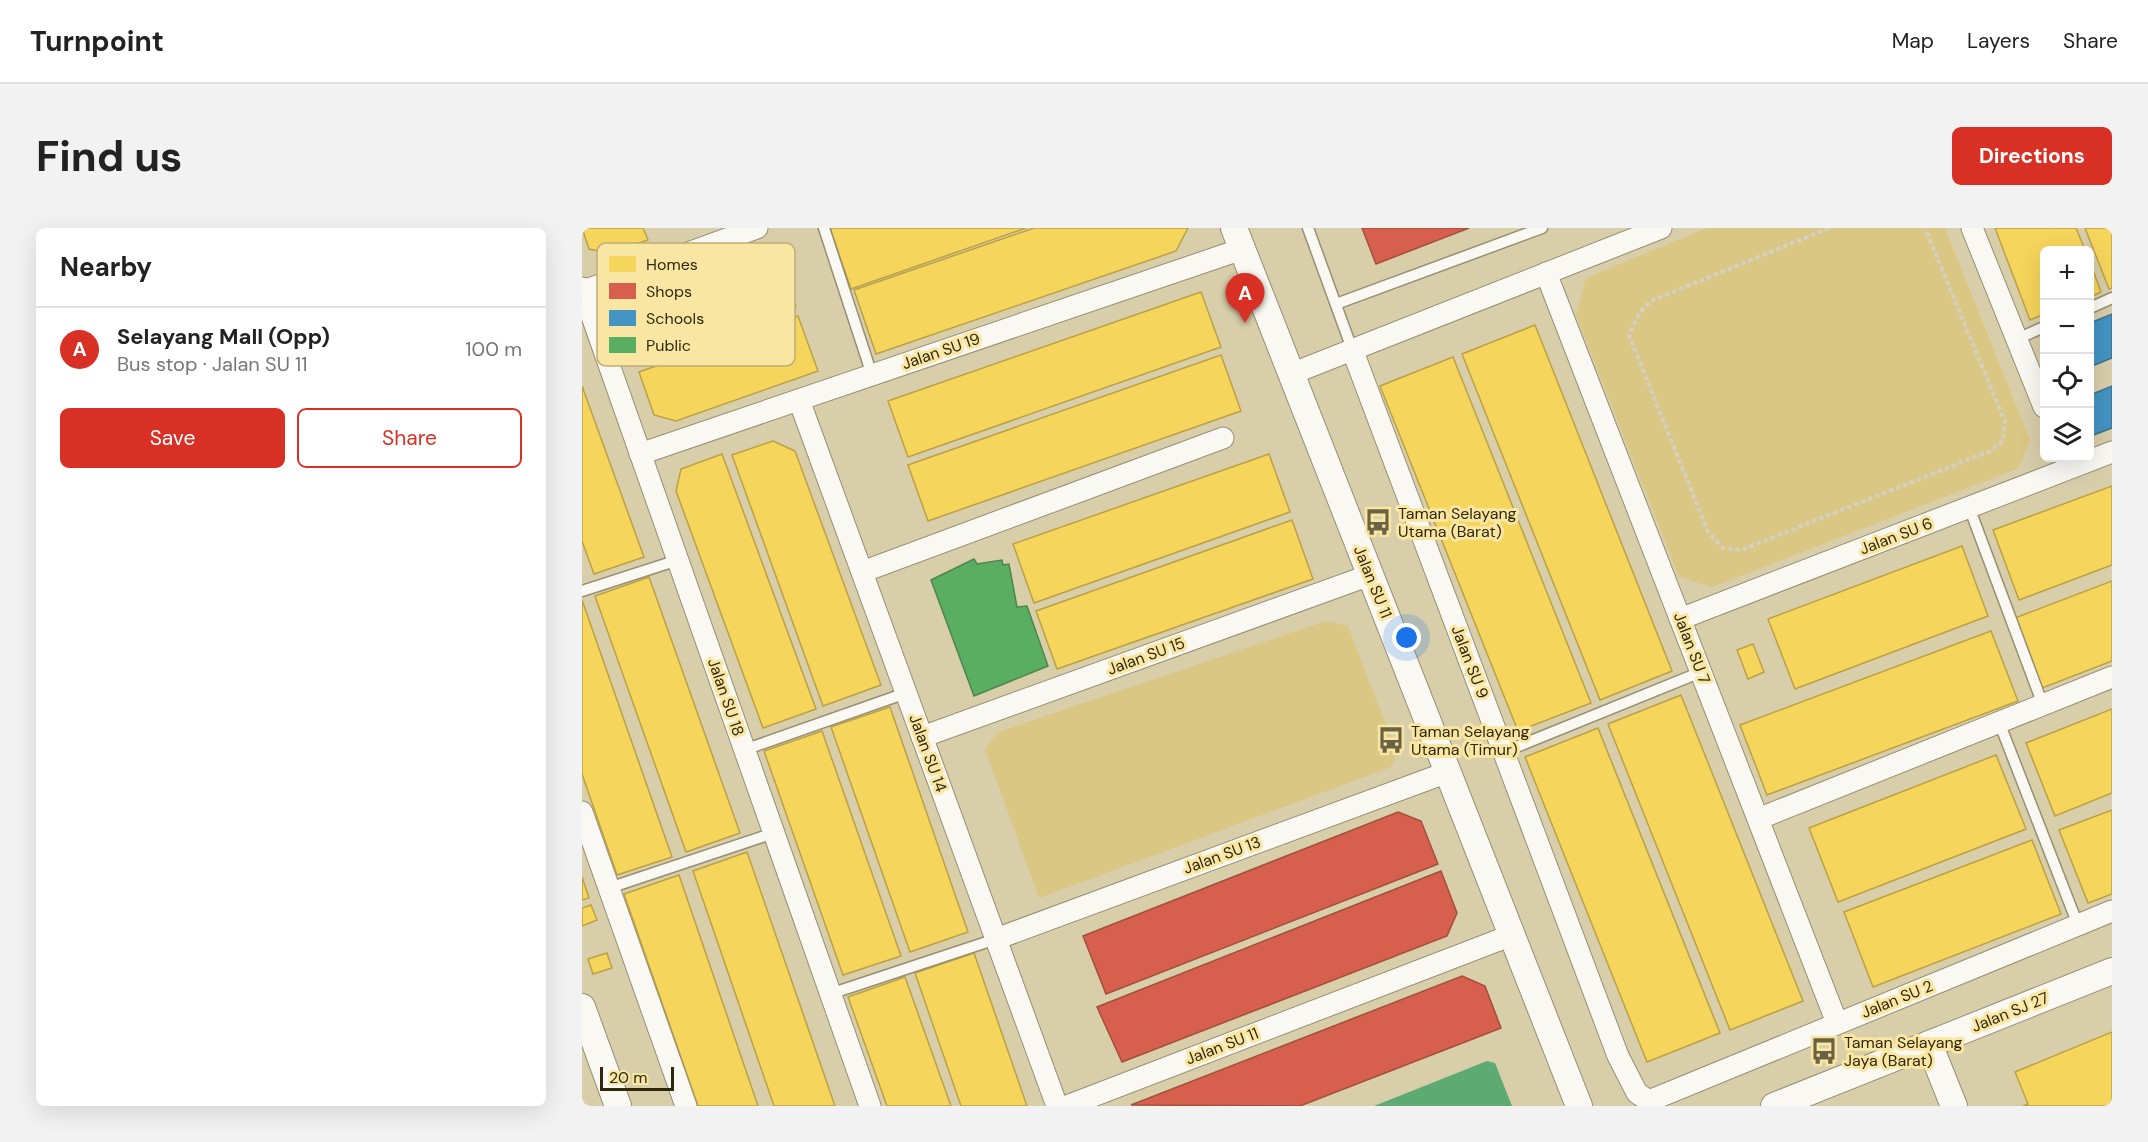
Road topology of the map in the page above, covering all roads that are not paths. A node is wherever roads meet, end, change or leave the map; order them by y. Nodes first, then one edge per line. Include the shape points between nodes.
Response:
1 (754, 228) edge
2 (824, 228) edge
3 (1308, 228) edge
4 (1542, 228) edge
5 (1661, 228) edge
6 (1972, 228) edge
7 (1238, 238) edge
8 (712, 243) edge
9 (1546, 273) junction
10 (597, 285) edge
11 (582, 290) edge
12 (2112, 298) edge
13 (1336, 304) junction
14 (2094, 306) edge
15 (2040, 329) edge
16 (597, 332) edge
17 (2017, 339) junction
18 (1352, 349) junction
19 (609, 366) edge
20 (1291, 374) junction
21 (872, 375) junction
22 (2040, 397) edge
23 (799, 400) junction
24 (1223, 438) dead end
25 (2112, 452) edge
26 (640, 454) junction
27 (2067, 463) edge
28 (1969, 507) junction
29 (678, 560) junction
30 (862, 572) junction
31 (1370, 575) junction
32 (582, 591) edge
33 (1680, 619) junction
34 (1701, 672) junction
35 (2112, 678) edge
36 (906, 693) junction
37 (2043, 705) junction
38 (1999, 722) junction
39 (922, 737) junction
40 (744, 750) junction
41 (1504, 752) junction
42 (1448, 772) junction
43 (582, 812) edge
44 (1758, 819) junction
45 (774, 833) junction
46 (609, 888) junction
47 (2112, 911) edge
48 (2078, 925) junction
49 (1512, 935) junction
50 (996, 939) junction
51 (2112, 971) edge
52 (830, 994) junction
53 (582, 1007) edge
54 (1837, 1023) junction
55 (1929, 1044) junction
56 (1649, 1101) joint
57 (618, 1106) edge
58 (686, 1106) edge
59 (870, 1106) edge
60 (1057, 1106) edge
61 (1067, 1106) edge
62 (1579, 1106) edge
63 (1774, 1106) edge
64 (1954, 1106) edge

1 - 8 street
2 - 21 lane
3 - 13 lane
4 - 13 lane
5 - 9 street
6 - 17 street
7 - 20 street, Jalan SU 11
7 - 21 street, Jalan SU 19
9 - 18 street
9 - 33 street, Jalan SU 7
10 - 11 street
11 - 16 street, Jalan SU 18
12 - 14 lane
13 - 18 lane
15 - 17 lane
17 - 22 street
18 - 20 street
18 - 41 street, Jalan SU 9
19 - 26 street, Jalan SU 18
20 - 31 street, Jalan SU 11
21 - 23 street, Jalan SU 19
23 - 26 street, Jalan SU 19
23 - 30 street, Jalan SU 14
24 - 30 street
25 - 27 street, Jalan SU 6
26 - 29 street, Jalan SU 18
27 - 28 street, Jalan SU 6
28 - 33 street, Jalan SU 6
28 - 37 lane
29 - 32 lane
29 - 40 street, Jalan SU 18
30 - 36 street, Jalan SU 14
31 - 39 street, Jalan SU 15
31 - 42 street, Jalan SU 11
33 - 34 street, Jalan SU 7
34 - 41 lane
34 - 44 street, Jalan SU 7
35 - 37 street
36 - 39 street, Jalan SU 14
36 - 40 lane
37 - 38 street
38 - 44 street
38 - 48 lane
39 - 50 street, Jalan SU 14
40 - 45 street, Jalan SU 18
41 - 56 street, Jalan SU 9 via 1617,1056 1637,1093
42 - 49 street, Jalan SU 11
42 - 50 street, Jalan SU 13
43 - 46 street
44 - 54 street, Jalan SU 7
45 - 46 lane
45 - 52 street, Jalan SU 18
46 - 58 street
47 - 48 street, Jalan SU 2
48 - 54 street, Jalan SU 2
49 - 61 street, Jalan SU 11
49 - 62 street, Jalan SU 11
50 - 52 lane
50 - 60 street, Jalan SU 14
51 - 55 street, Jalan SJ 27
52 - 59 street, Jalan SU 18
53 - 57 street
54 - 56 street, Jalan SU 2
55 - 63 street, Jalan SJ 27
55 - 64 street

